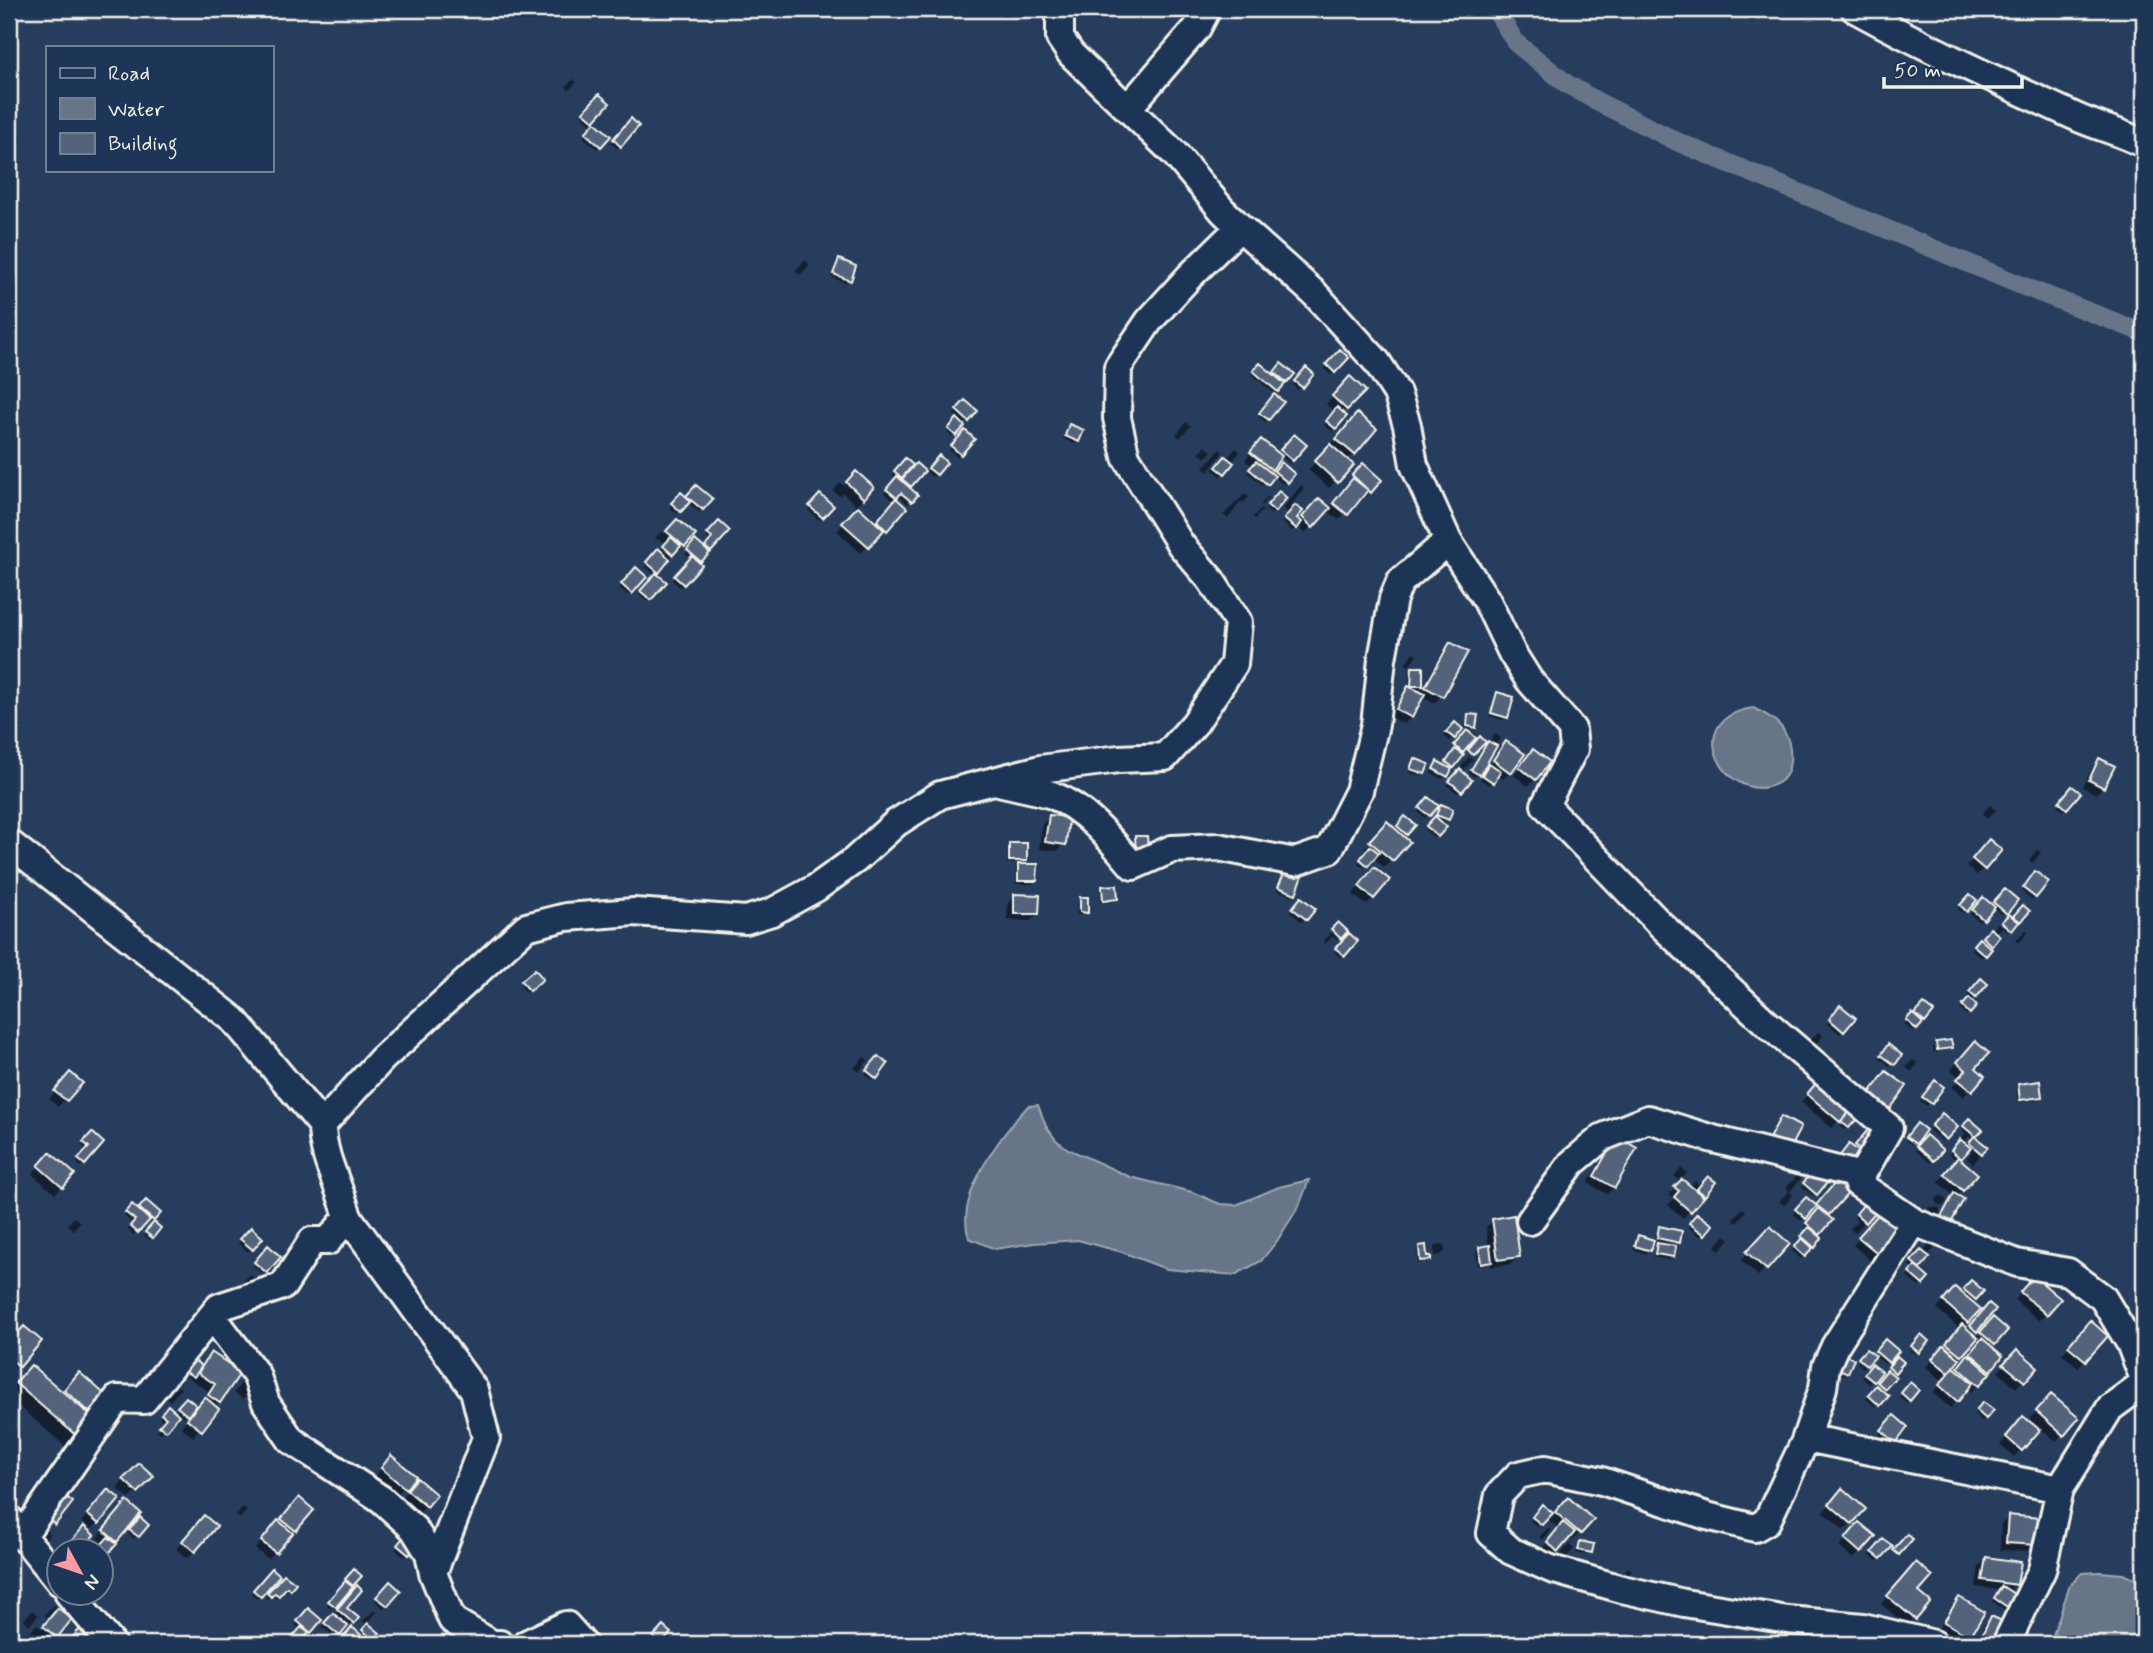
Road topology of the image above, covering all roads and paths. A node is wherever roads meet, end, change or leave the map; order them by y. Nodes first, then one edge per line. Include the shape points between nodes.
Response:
1 (1060, 9) edge
2 (1207, 9) edge
3 (1855, 9) edge
4 (1128, 108) junction
5 (2144, 144) edge
6 (1240, 227) junction
7 (1448, 541) junction
8 (996, 781) junction
9 (9, 844) edge
10 (322, 1125) junction
11 (1862, 1176) junction
12 (348, 1217) junction
13 (1530, 1221) dead end
14 (1914, 1222) junction
15 (212, 1316) junction
16 (2144, 1381) edge
17 (1806, 1438) junction
18 (2060, 1489) junction
19 (16, 1539) edge
20 (46, 1568) edge
21 (433, 1573) junction
22 (81, 1608) edge
23 (112, 1644) edge
24 (500, 1644) edge
25 (526, 1644) edge
26 (583, 1644) edge
27 (1934, 1644) edge
28 (2006, 1644) edge

1 - 4 street via 1060,38
2 - 4 street via 1197,28
3 - 5 street via 2078,118
4 - 6 street
6 - 7 street via 1315,294 1377,362 1396,393 1414,465
6 - 8 street via 1149,321 1118,367 1117,405 1126,457 1181,545 1238,622 1234,664 1195,723 1165,757 1040,769
7 - 8 street via 1400,582 1393,599 1375,725 1359,791 1329,850 1295,862 1218,847 1172,849 1133,866 1074,808 1052,796
7 - 11 street via 1487,601 1511,653 1572,729 1574,749 1545,805 1660,925 1889,1128
8 - 10 street via 940,796 896,823 816,888 772,912 746,920 635,912 566,917 526,927 382,1059
9 - 10 street via 234,1020
10 - 12 street via 322,1142
11 - 13 street via 1648,1119 1603,1138 1572,1163
11 - 14 street via 1857,1183
12 - 15 street via 328,1241 312,1241 283,1286 219,1307
12 - 21 street via 474,1390 486,1438
14 - 16 street via 2017,1263 2068,1272 2103,1298 2130,1343
14 - 17 street via 1835,1346
15 - 19 street via 144,1400 117,1399
15 - 21 street via 256,1374 266,1403 291,1440 381,1499 414,1529 429,1553
16 - 18 street via 2110,1408
17 - 18 street
17 - 27 street via 1767,1521 1755,1528 1602,1481 1545,1469 1518,1475 1499,1495 1491,1533 1511,1551 1551,1569 1622,1589 1684,1604 1863,1627
18 - 28 street via 2042,1570
19 - 20 street
21 - 24 street via 452,1620 492,1644
22 - 23 street
25 - 26 street via 566,1625

